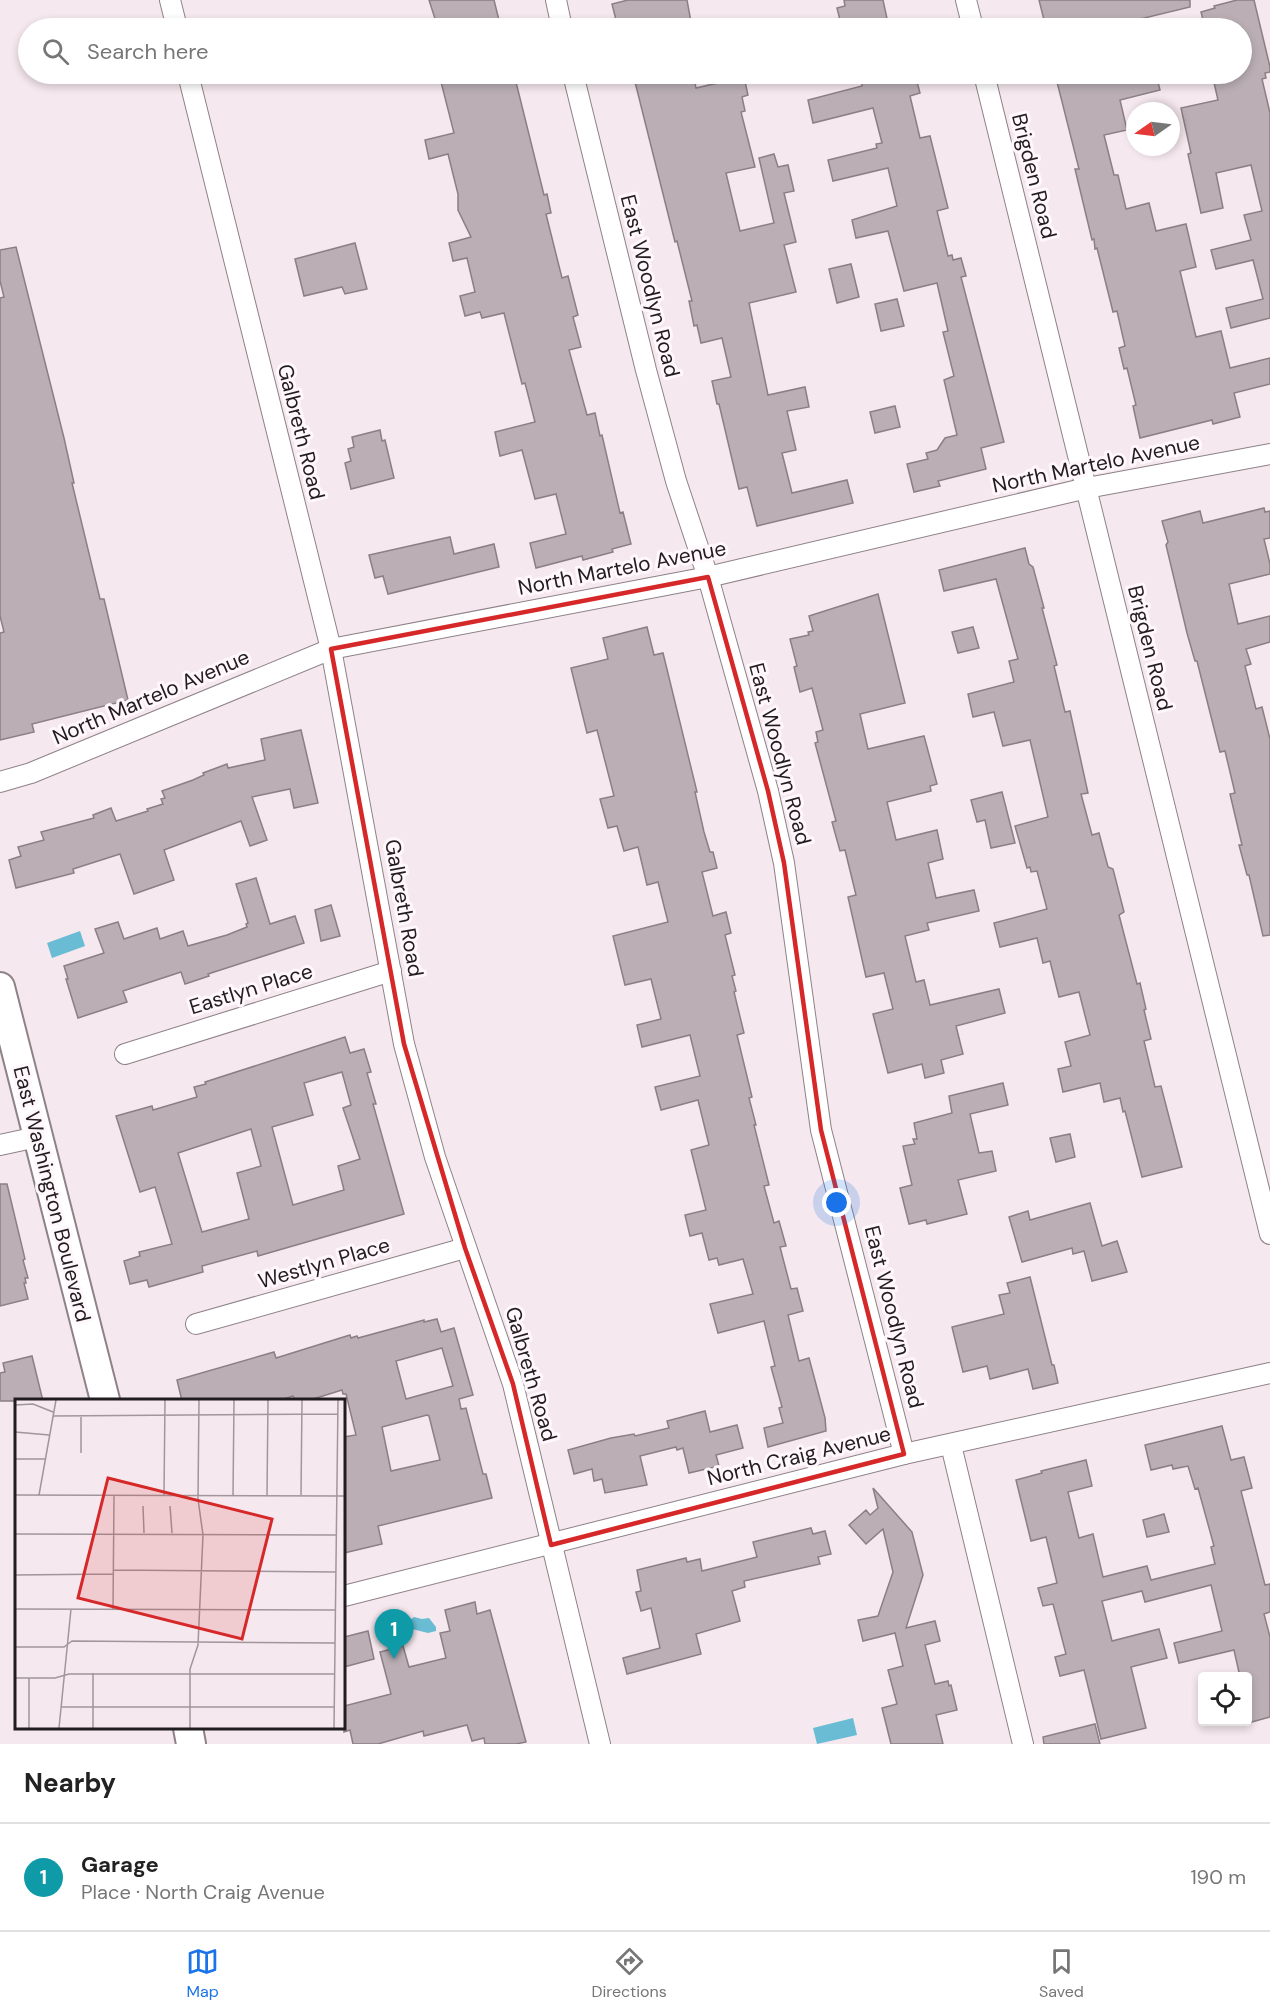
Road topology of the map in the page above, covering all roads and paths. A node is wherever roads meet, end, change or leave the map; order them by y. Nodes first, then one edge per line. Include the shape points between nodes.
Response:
1 (170, 0) edge
2 (555, 0) edge
3 (966, 0) edge
4 (174, 18) edge
5 (560, 18) edge
6 (970, 18) edge
7 (190, 84) edge
8 (575, 84) edge
9 (986, 84) edge
10 (1270, 454) edge
11 (1087, 489) junction
12 (708, 577) junction
13 (331, 649) junction
14 (0, 782) edge
15 (391, 971) junction
16 (0, 987) edge
17 (125, 1054) dead end
18 (37, 1137) junction
19 (0, 1145) edge
20 (1270, 1234) edge
21 (465, 1248) junction
22 (196, 1324) dead end
23 (1270, 1373) edge
24 (104, 1399) edge
25 (951, 1444) junction
26 (904, 1454) junction
27 (551, 1545) junction
28 (345, 1596) edge
29 (188, 1729) edge
30 (191, 1744) edge
31 (600, 1744) edge
32 (1023, 1744) edge

1 - 4 street
2 - 5 street
3 - 6 street
7 - 13 street, Galbreth Road
8 - 12 street, East Woodlyn Road via 646,370 676,481
9 - 11 street, Brigden Road
10 - 11 street, North Martelo Avenue
11 - 12 street, North Martelo Avenue
11 - 20 street, Brigden Road
12 - 13 street, North Martelo Avenue
12 - 26 street, East Woodlyn Road via 768,791 784,863 821,1130
13 - 14 street, North Martelo Avenue via 31,773
13 - 15 street, Galbreth Road
15 - 17 street, Eastlyn Place
15 - 21 street, Galbreth Road via 404,1044
16 - 18 main road, East Washington Boulevard
18 - 19 street
18 - 24 main road, East Washington Boulevard
21 - 22 street, Westlyn Place
21 - 27 street, Galbreth Road via 513,1384
23 - 25 street, North Craig Avenue
25 - 26 street, North Craig Avenue
25 - 32 street
26 - 27 street, North Craig Avenue
27 - 28 street, North Craig Avenue
27 - 31 street, Galbreth Road
29 - 30 main road

